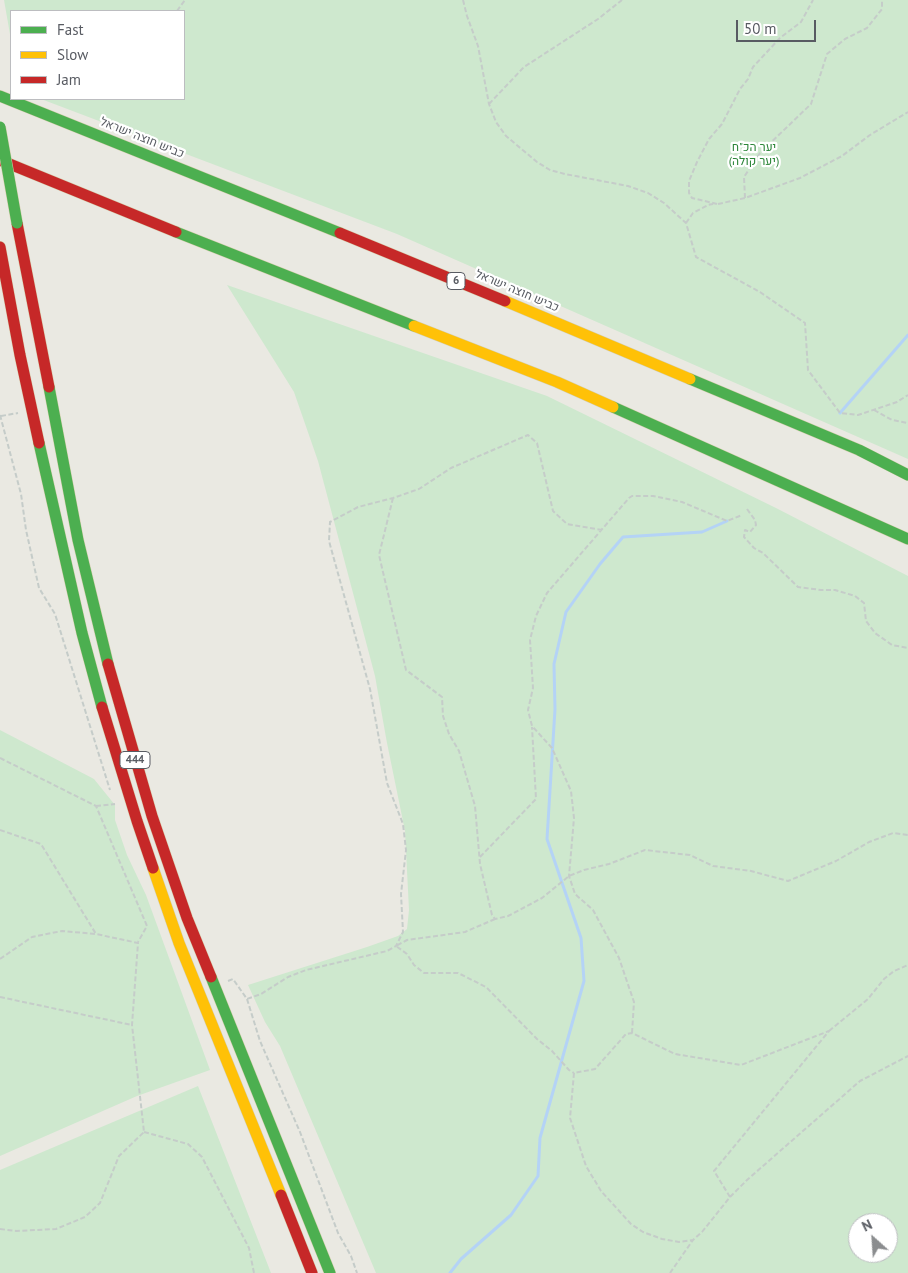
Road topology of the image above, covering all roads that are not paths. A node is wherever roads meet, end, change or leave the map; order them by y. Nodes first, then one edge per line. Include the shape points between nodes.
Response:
1 (0, 96) edge
2 (0, 127) edge
3 (0, 160) edge
4 (0, 246) edge
5 (908, 475) edge
6 (908, 539) edge
7 (312, 1273) edge
8 (330, 1273) edge

1 - 5 main road, כביש חוצה ישראל / 6 via 397,256 859,450
2 - 8 main road, 444, bridge via 78,540 126,730 187,918
3 - 6 main road via 557,382
4 - 7 main road, 444 via 61,543 110,734 179,943

